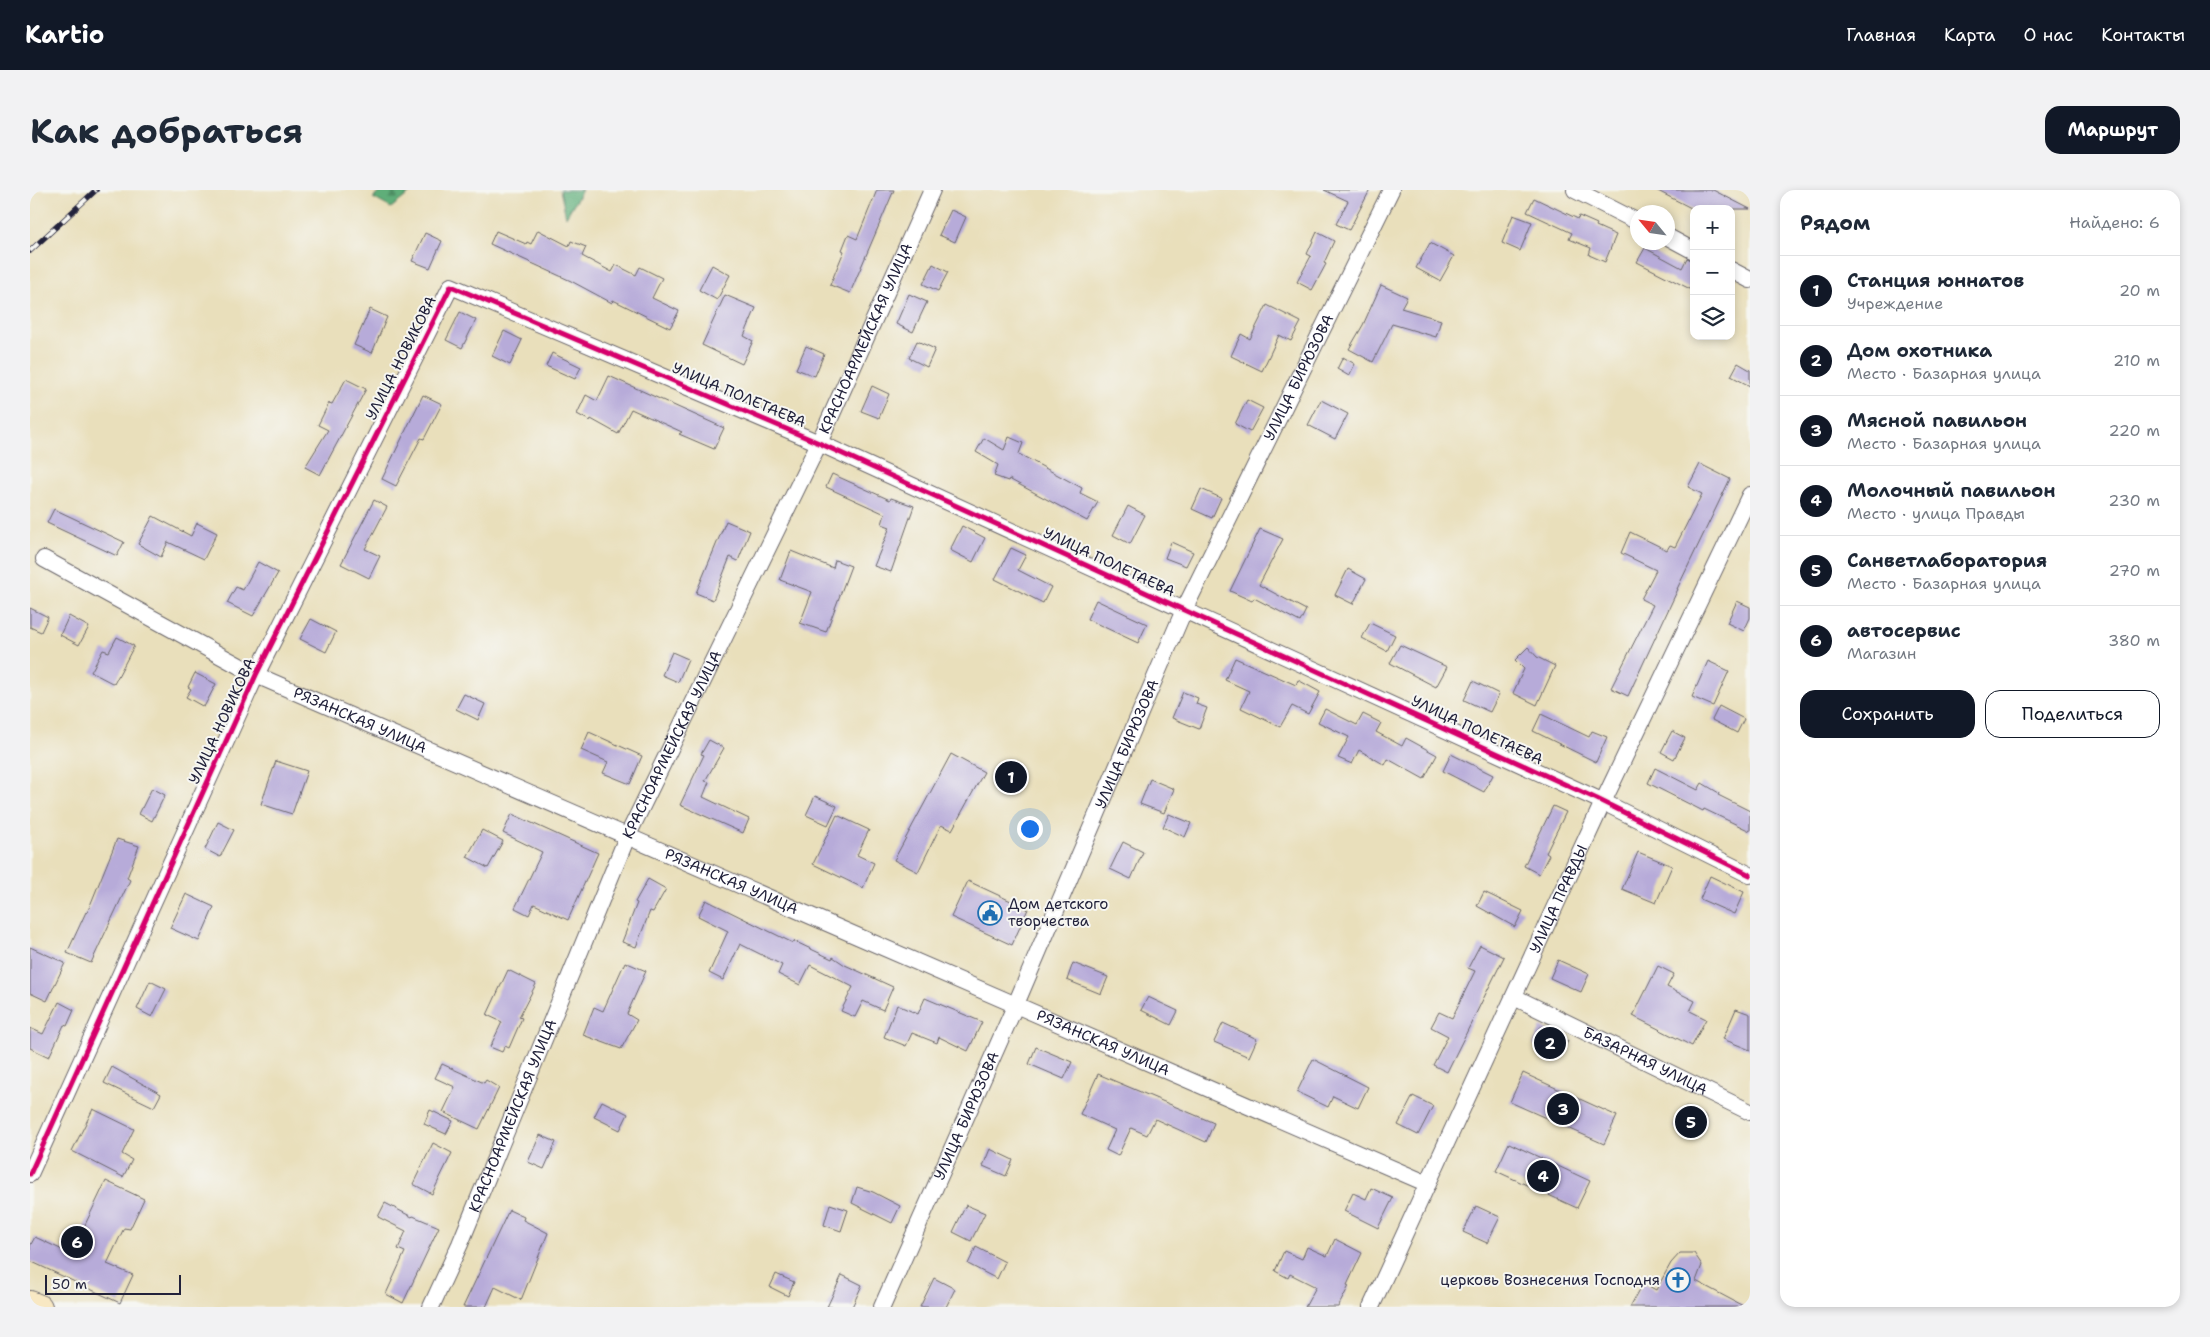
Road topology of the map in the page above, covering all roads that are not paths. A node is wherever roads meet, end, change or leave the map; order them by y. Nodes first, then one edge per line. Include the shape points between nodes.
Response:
1 (932, 190) edge
2 (1391, 190) edge
3 (1575, 190) edge
4 (1630, 218) edge
5 (1675, 242) edge
6 (1692, 250) edge
7 (1735, 272) edge
8 (1750, 280) edge
9 (451, 286) joint
10 (819, 443) junction
11 (1750, 495) edge
12 (44, 559) dead end
13 (1184, 610) junction
14 (256, 675) junction
15 (1603, 802) junction
16 (627, 837) junction
17 (1750, 875) edge
18 (1514, 997) junction
19 (1016, 1004) junction
20 (1750, 1112) edge
21 (30, 1174) edge
22 (1428, 1184) junction
23 (30, 1303) edge
24 (40, 1307) edge
25 (431, 1307) edge
26 (882, 1307) edge
27 (1371, 1307) edge

1 - 10 street, КРАСНОАРМЕЙСКАЯ УЛИЦА
2 - 13 street, УЛИЦА БИРЮЗОВА
3 - 4 street
5 - 6 street
7 - 8 street
9 - 10 street, УЛИЦА ПОЛЕТАЕВА
9 - 14 street, УЛИЦА НОВИКОВА
10 - 13 street, УЛИЦА ПОЛЕТАЕВА
10 - 16 street, КРАСНОАРМЕЙСКАЯ УЛИЦА
11 - 15 street, УЛИЦА ПРАВДЫ
12 - 14 street, РЯЗАНСКАЯ УЛИЦА
13 - 15 street, УЛИЦА ПОЛЕТАЕВА
13 - 19 street, УЛИЦА БИРЮЗОВА
14 - 16 street, РЯЗАНСКАЯ УЛИЦА
14 - 21 street, УЛИЦА НОВИКОВА
15 - 17 street, УЛИЦА ПОЛЕТАЕВА
15 - 18 street, УЛИЦА ПРАВДЫ
16 - 19 street, РЯЗАНСКАЯ УЛИЦА
16 - 25 street, КРАСНОАРМЕЙСКАЯ УЛИЦА via 464,1235
18 - 20 street, БАЗАРНАЯ УЛИЦА
18 - 22 street, УЛИЦА ПРАВДЫ
19 - 22 street, РЯЗАНСКАЯ УЛИЦА
19 - 26 street, УЛИЦА БИРЮЗОВА
22 - 27 street, УЛИЦА ПРАВДЫ
23 - 24 main road

